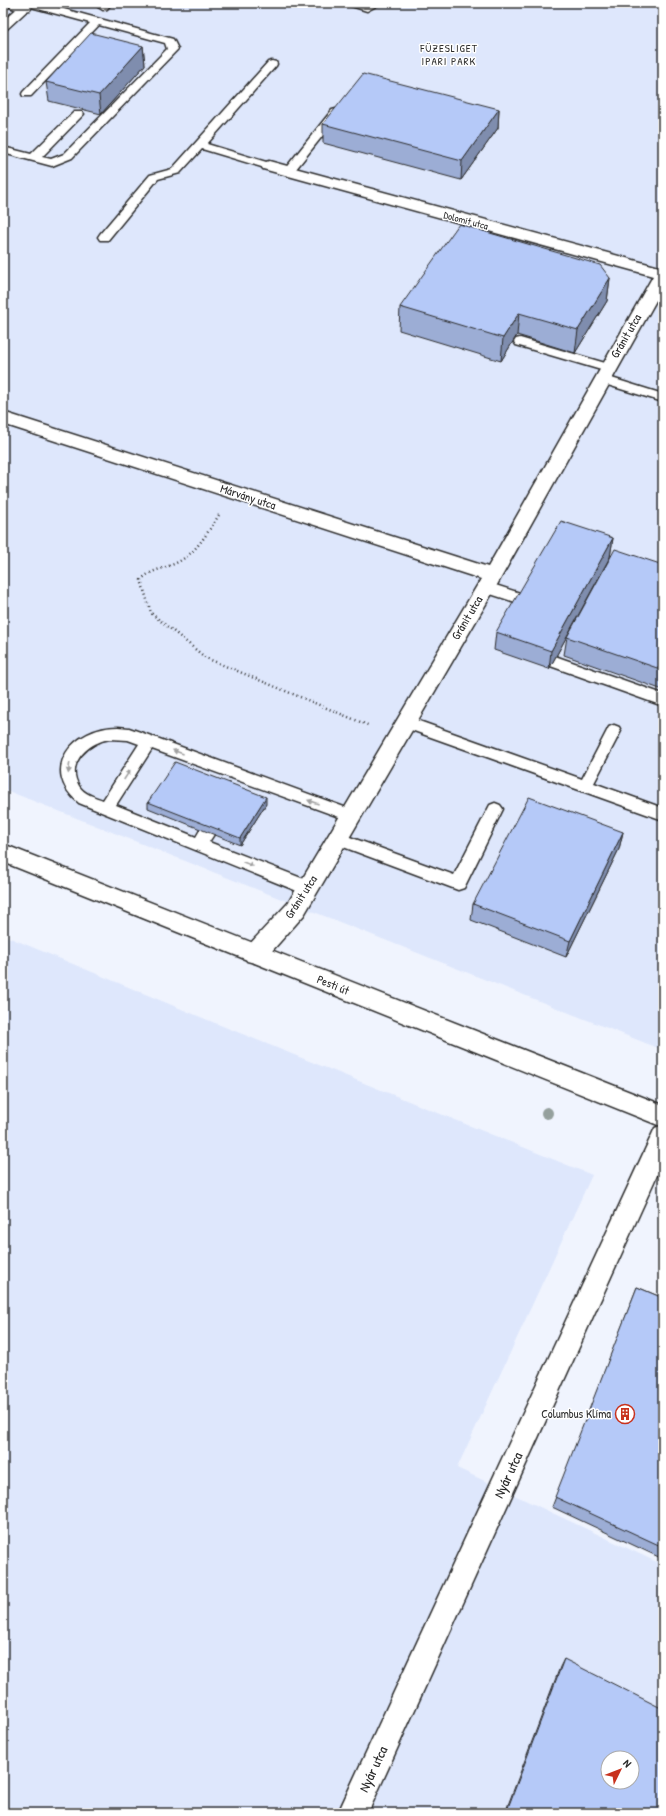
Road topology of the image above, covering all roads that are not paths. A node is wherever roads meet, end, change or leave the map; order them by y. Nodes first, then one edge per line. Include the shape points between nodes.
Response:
1 (352, 3) edge
2 (377, 3) edge
3 (24, 4) edge
4 (97, 21) junction
5 (3, 27) edge
6 (272, 64) dead end
7 (27, 94) dead end
8 (342, 104) edge
9 (78, 114) edge
10 (199, 145) junction
11 (3, 150) edge
12 (34, 158) junction
13 (269, 166) joint
14 (288, 172) junction
15 (104, 237) dead end
16 (663, 273) edge
17 (520, 342) edge
18 (605, 373) junction
19 (663, 398) edge
20 (3, 418) edge
21 (489, 581) junction
22 (547, 608) edge
23 (546, 638) edge
24 (663, 700) edge
25 (400, 730) junction
26 (614, 731) dead end
27 (149, 741) junction
28 (585, 787) junction
29 (235, 789) junction
30 (106, 808) junction
31 (495, 809) dead end
32 (663, 814) edge
33 (350, 815) junction
34 (336, 838) junction
35 (199, 845) junction
36 (3, 853) edge
37 (308, 888) junction
38 (255, 954) junction
39 (663, 1116) edge
40 (663, 1136) edge
41 (353, 1813) edge

1 - 2 lane via 366,8
3 - 4 lane
3 - 5 lane
4 - 7 lane
4 - 12 lane via 169,41 174,49 68,156 52,163
6 - 10 lane
8 - 14 lane
9 - 12 lane
10 - 13 lane
10 - 15 lane via 176,171 154,176
11 - 12 lane
13 - 14 street, Dolomit utca
14 - 16 street, Dolomit utca
16 - 18 street, Gránit utca
17 - 18 lane
18 - 19 lane
18 - 21 street, Gránit utca
20 - 21 street, Márvány utca via 234,492
21 - 22 lane
21 - 25 street, Gránit utca
23 - 24 lane via 539,650 547,659
25 - 28 lane
25 - 33 street, Gránit utca
26 - 28 lane
29 -> 27 lane via 220,775 196,766
30 -> 27 lane
27 -> 30 lane via 130,734 114,732 84,743 73,753 68,766 68,778 73,790 84,800
28 - 32 lane
33 -> 29 lane via 261,790
29 - 35 lane
30 - 35 lane via 160,822 183,831
31 - 34 lane via 458,883
33 - 34 street, Gránit utca
34 - 37 street, Gránit utca
35 -> 37 lane via 225,847
36 - 38 street, Pesti út
37 - 38 street, Gránit utca via 296,909
38 - 39 street, Pesti út
40 - 41 street, Nyár utca

